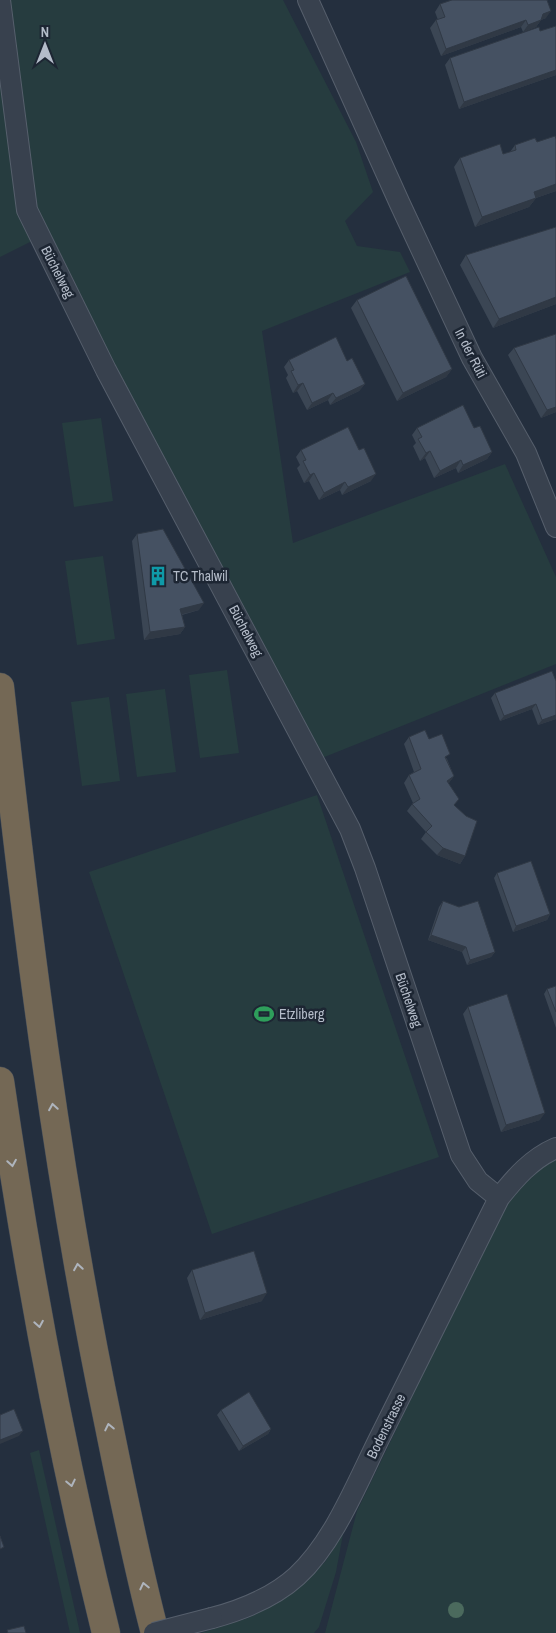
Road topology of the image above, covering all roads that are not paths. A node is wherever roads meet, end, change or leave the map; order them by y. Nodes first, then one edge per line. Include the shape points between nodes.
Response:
1 (0, 0) edge
2 (312, 8) edge
3 (556, 527) edge
4 (0, 687) edge
5 (0, 1080) edge
6 (556, 1148) edge
7 (499, 1198) junction
8 (106, 1633) edge
9 (155, 1633) edge

1 - 7 street, Büchelweg via 27,210 106,370 350,829 461,1155 478,1181
2 - 3 street, In der Rüti via 472,358 526,453
9 -> 4 highway via 119,1477 77,1263 27,922
5 -> 8 highway via 53,1399
6 - 7 street, Bodenstrasse via 532,1162
7 - 9 street, Bodenstrasse, bridge via 324,1545 296,1577 268,1596 241,1610

